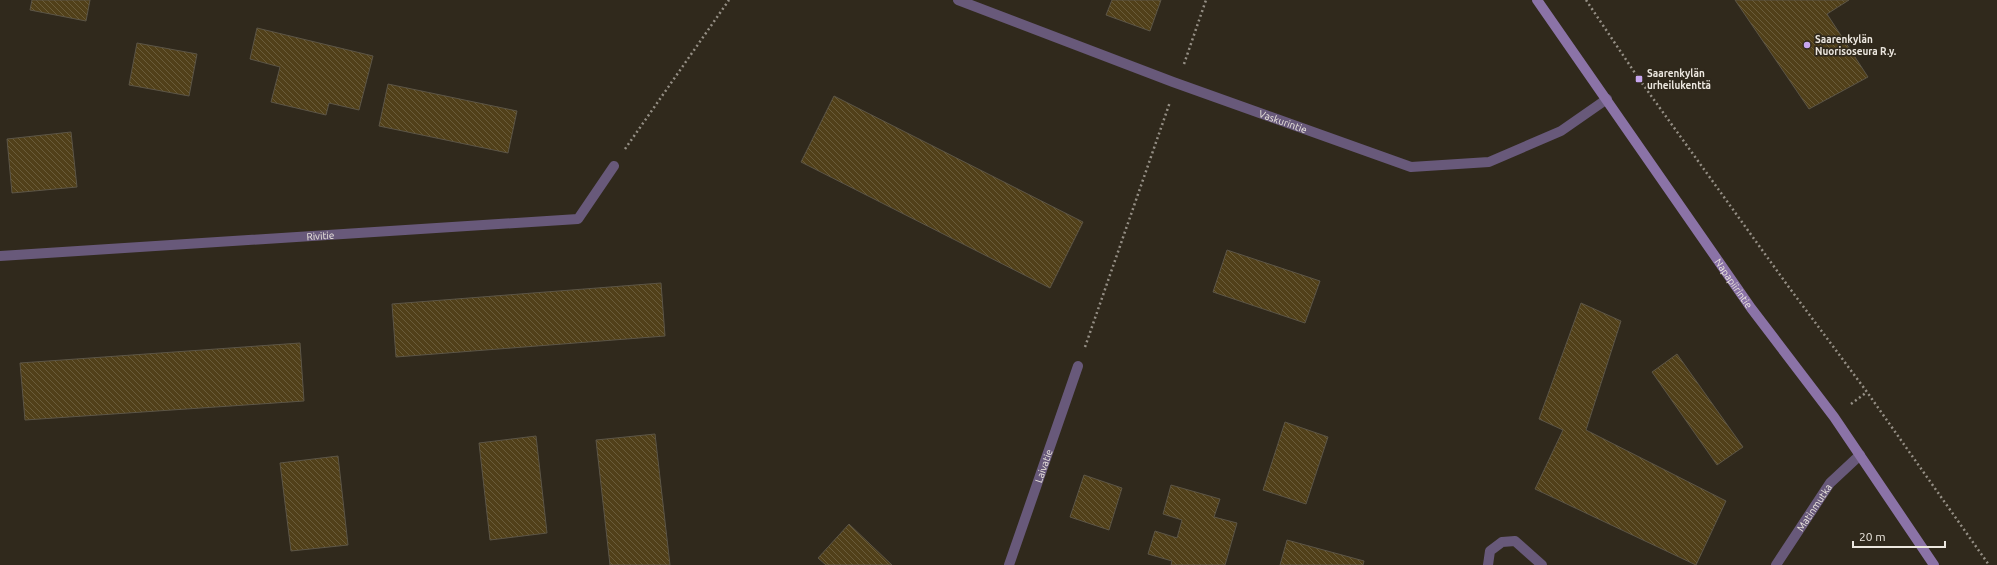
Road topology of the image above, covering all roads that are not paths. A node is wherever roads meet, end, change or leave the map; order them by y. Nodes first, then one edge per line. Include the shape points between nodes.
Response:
1 (958, 0) edge
2 (1537, 0) edge
3 (1607, 100) junction
4 (614, 166) road end
5 (0, 256) edge
6 (1078, 366) road end
7 (1860, 455) junction
8 (1009, 565) edge
9 (1488, 565) edge
10 (1542, 565) edge
11 (1776, 565) edge
12 (1934, 565) edge

1 - 3 street, Vaskurintie via 1177,84 1411,167 1489,162 1561,131
2 - 3 main road, Napapiirintie
3 - 7 main road, Napapiirintie via 1751,308
4 - 5 street, Rivitie via 578,219
6 - 8 street, Laivatie
7 - 11 street, Matinmutka via 1830,483
7 - 12 main road, Napapiirintie
9 - 10 street via 1490,551 1502,542 1515,541

